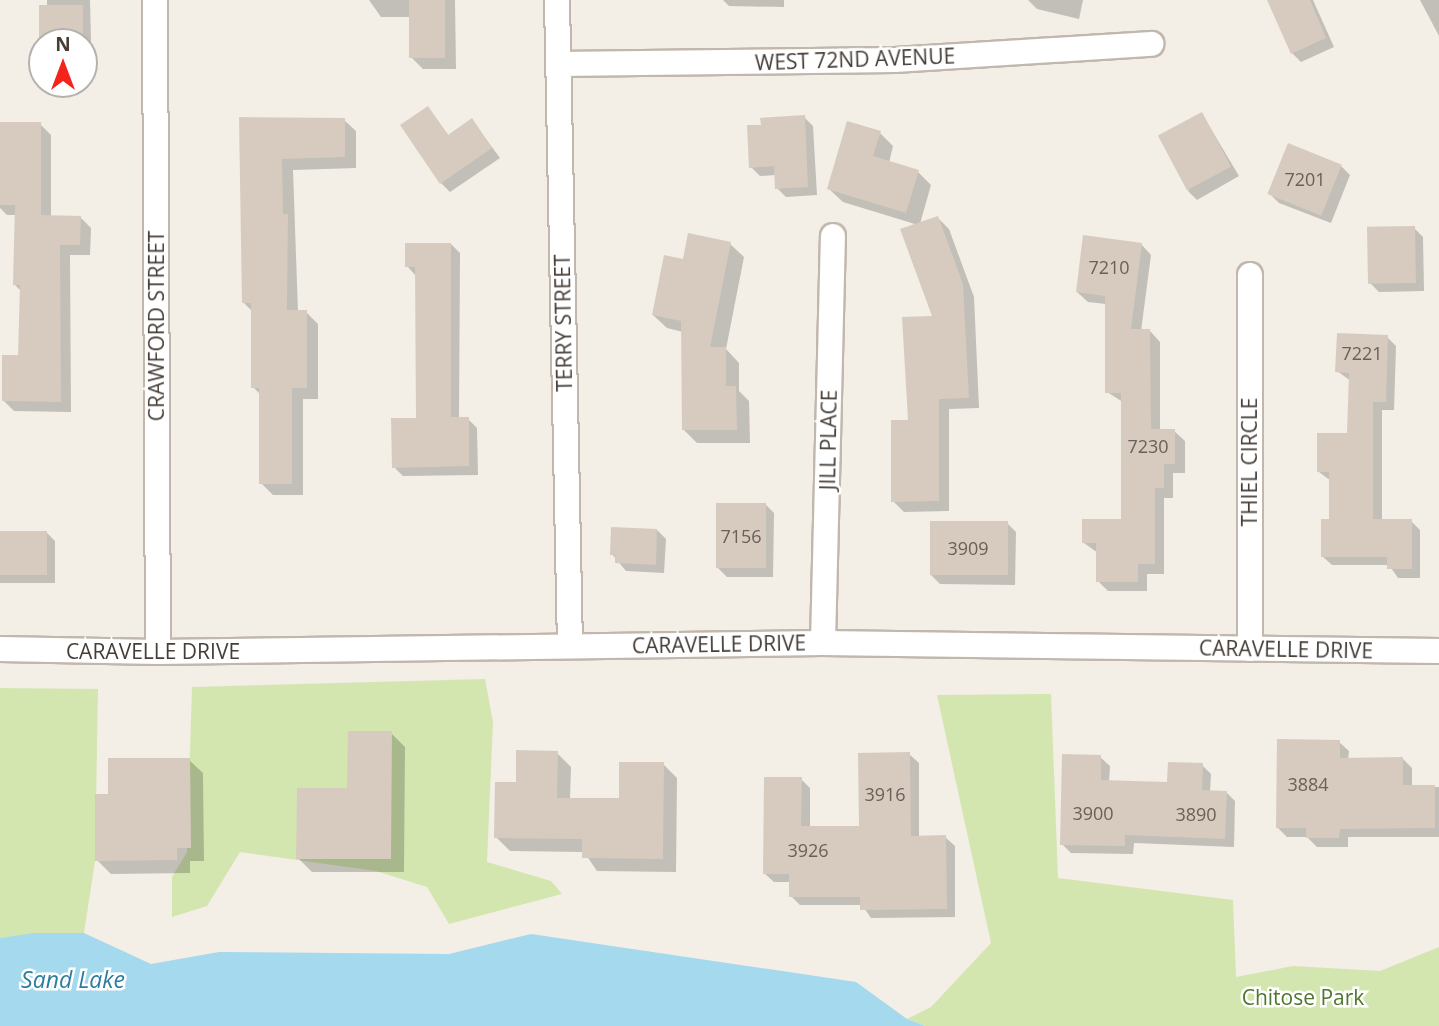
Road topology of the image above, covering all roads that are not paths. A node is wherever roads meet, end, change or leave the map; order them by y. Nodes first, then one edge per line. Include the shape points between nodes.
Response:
1 (155, 0) edge
2 (557, 0) edge
3 (1152, 44) dead end
4 (558, 64) junction
5 (833, 236) dead end
6 (1250, 275) dead end
7 (823, 643) junction
8 (570, 645) junction
9 (0, 649) edge
10 (1250, 649) junction
11 (1439, 651) edge
12 (158, 652) junction

1 - 12 street, CRAWFORD STREET
2 - 4 street, TERRY STREET
3 - 4 street, WEST 72ND AVENUE via 895,60
4 - 8 street, TERRY STREET
5 - 7 street, JILL PLACE
6 - 10 street, THIEL CIRCLE
7 - 8 street, CARAVELLE DRIVE
7 - 10 street, CARAVELLE DRIVE
8 - 12 street, CARAVELLE DRIVE
9 - 12 street, CARAVELLE DRIVE
10 - 11 street, CARAVELLE DRIVE

